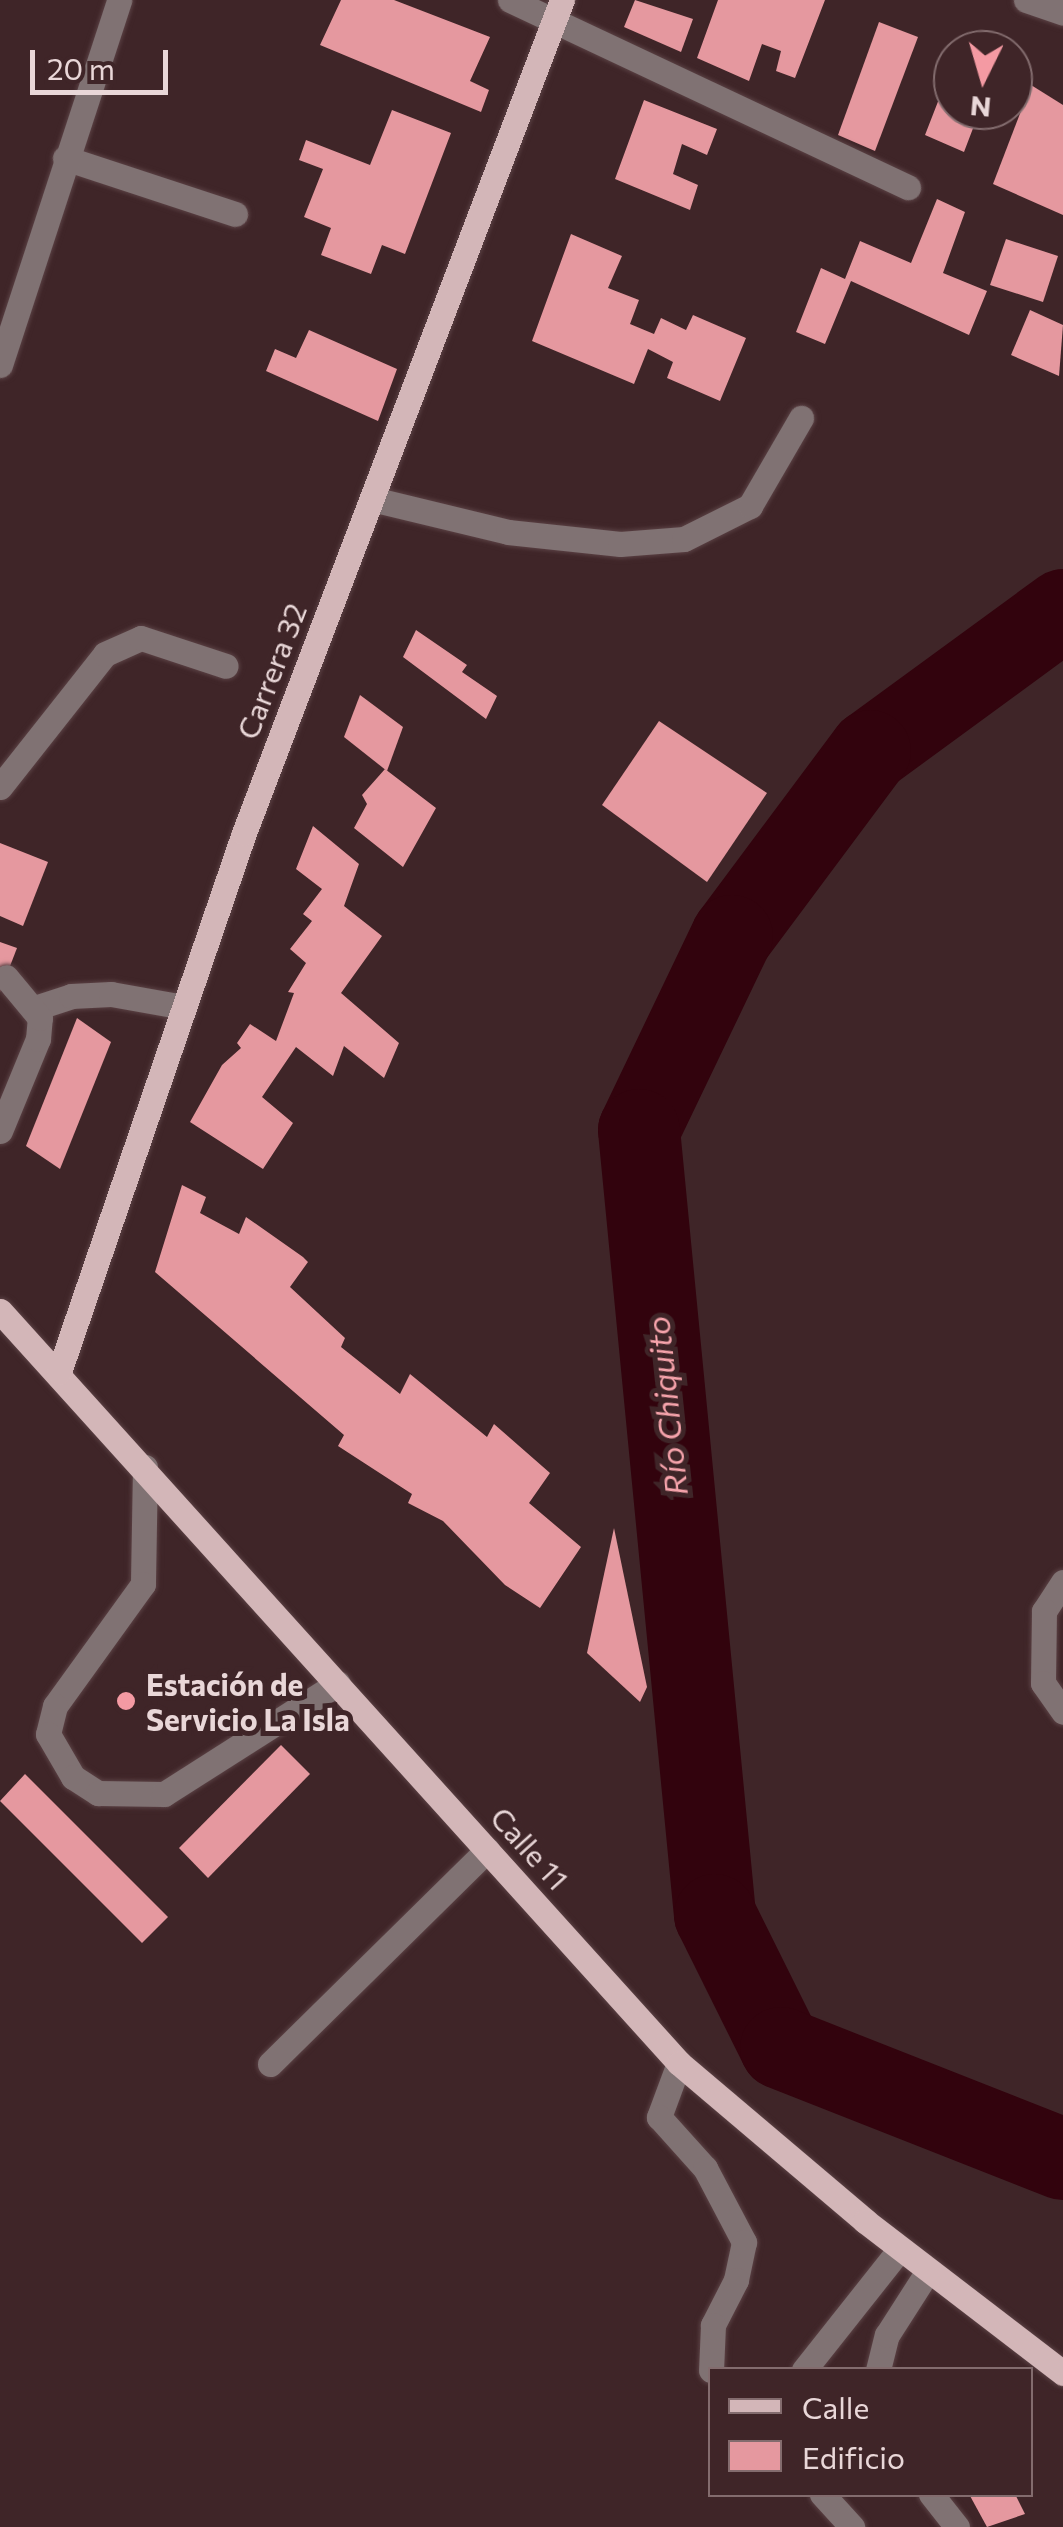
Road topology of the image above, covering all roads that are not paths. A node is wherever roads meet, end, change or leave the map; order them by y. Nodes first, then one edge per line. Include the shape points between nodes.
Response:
1 (119, 0) edge
2 (510, 0) edge
3 (1026, 0) edge
4 (558, 9) edge
5 (1063, 14) edge
6 (66, 158) junction
7 (908, 187) dead end
8 (236, 214) dead end
9 (0, 365) edge
10 (802, 418) dead end
11 (372, 499) junction
12 (226, 666) dead end
13 (0, 787) edge
14 (6, 977) dead end
15 (184, 1007) junction
16 (35, 1008) junction
17 (0, 1130) edge
18 (0, 1311) edge
19 (59, 1372) junction
20 (145, 1468) junction
21 (1063, 1582) edge
22 (338, 1683) junction
23 (1063, 1712) edge
24 (487, 1850) junction
25 (679, 2063) junction
26 (270, 2064) dead end
27 (900, 2249) junction
28 (928, 2272) junction
29 (711, 2367) edge
30 (806, 2367) edge
31 (879, 2367) edge
32 (1063, 2374) edge
33 (825, 2497) edge
34 (933, 2497) edge
35 (852, 2527) edge
36 (956, 2527) edge

1 - 6 street
2 - 4 street
3 - 5 street
4 - 7 street
4 - 11 main road, Carrera 32
6 - 8 street
6 - 9 street
10 - 11 street via 750,506 684,538 620,544 508,532
11 - 15 main road, Carrera 32
12 - 13 street via 141,638 105,654
14 - 16 street
15 - 16 street via 111,994 71,996
15 - 19 main road, Carrera 32
16 - 17 street via 38,1039
18 - 19 main road, Calle 11
19 - 20 main road, Calle 11
20 - 22 main road, Calle 11
20 - 22 street via 143,1584 48,1734 73,1777 98,1793 164,1794
21 - 23 street via 1044,1611 1044,1683
22 - 24 main road, Calle 11
24 - 25 main road, Calle 11
24 - 26 street
25 - 27 main road, Calle 11
25 - 29 street via 659,2116 704,2168 744,2242 736,2280 713,2325
27 - 28 main road, Calle 11
27 - 30 street
28 - 31 street via 887,2335
28 - 32 main road, Calle 11
33 - 35 street
34 - 36 street

